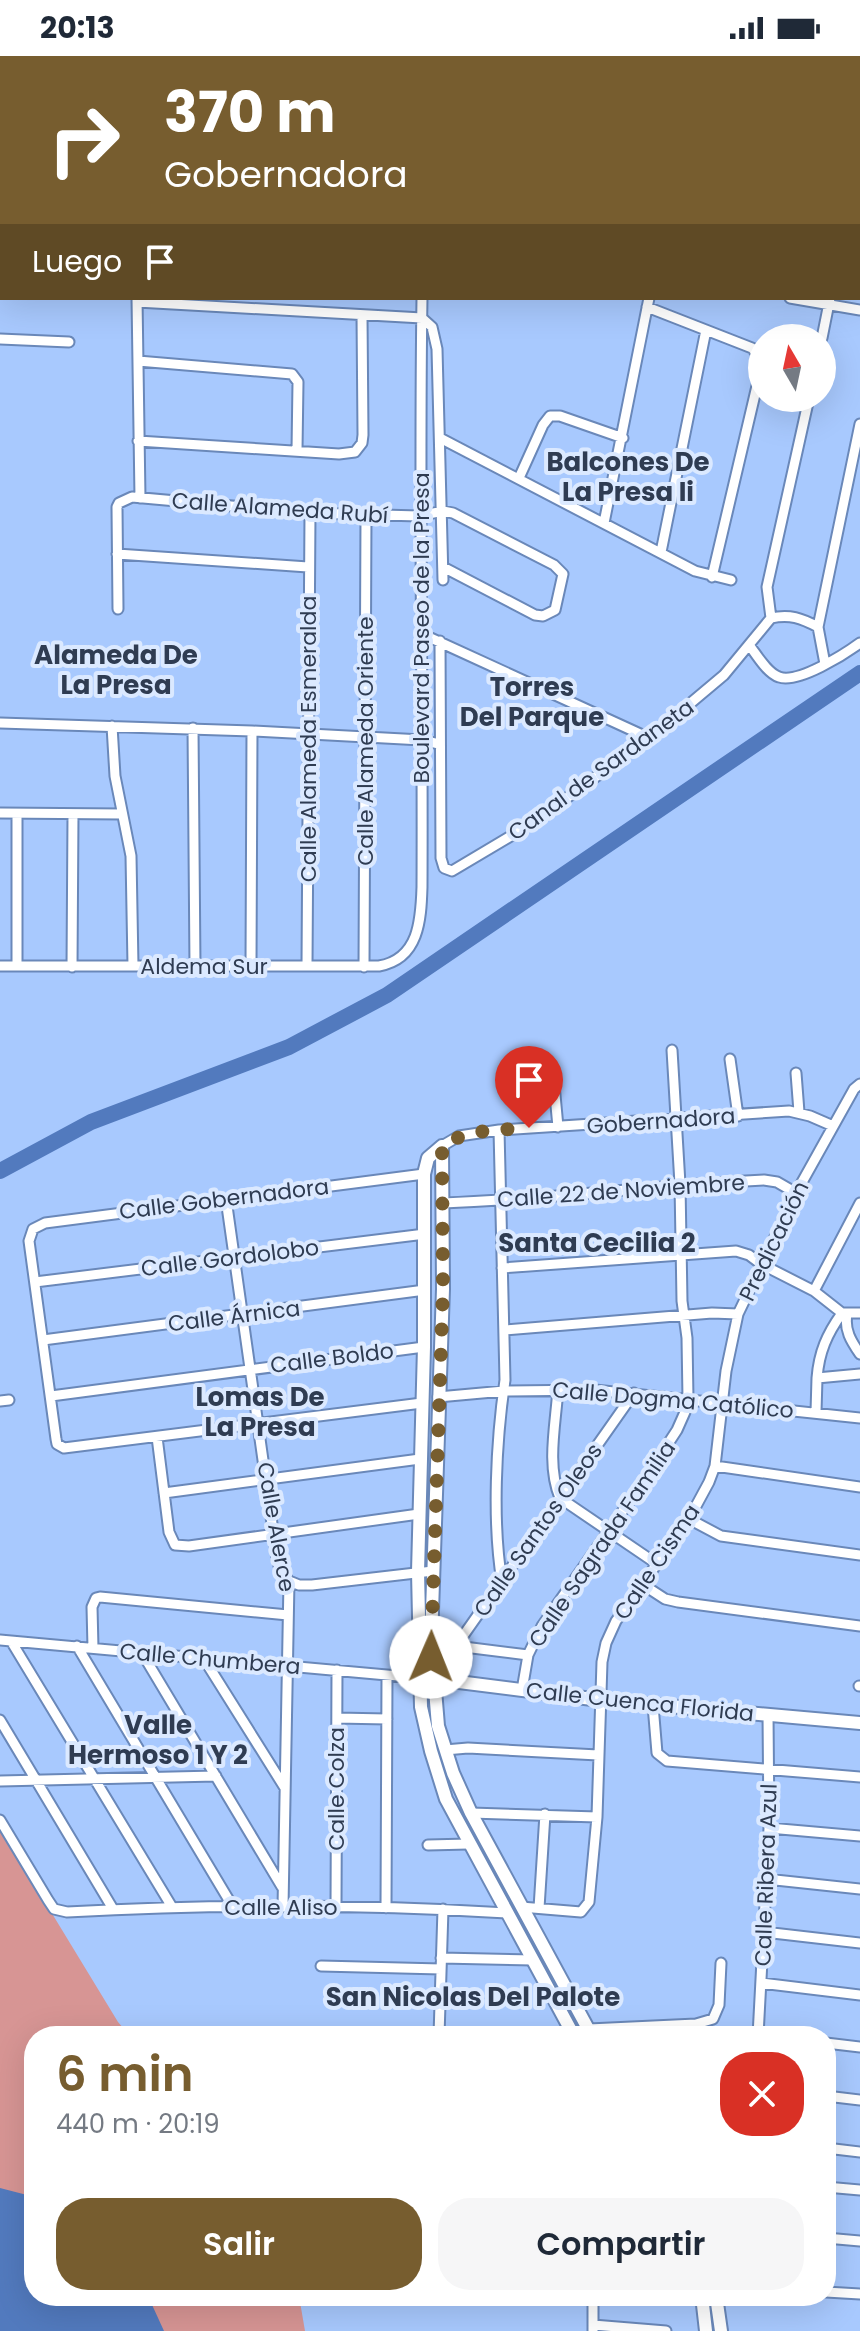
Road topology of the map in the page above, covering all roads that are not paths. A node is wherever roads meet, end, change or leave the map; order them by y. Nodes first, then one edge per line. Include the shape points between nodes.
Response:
1 (137, 300) edge
2 (422, 300) edge
3 (830, 301) edge
4 (648, 302) edge
5 (860, 310) edge
6 (362, 315) junction
7 (422, 318) junction
8 (825, 324) edge
9 (706, 330) junction
10 (0, 339) edge
11 (69, 342) dead end
12 (138, 361) junction
13 (806, 412) edge
14 (860, 424) edge
15 (440, 438) junction
16 (623, 438) junction
17 (138, 441) junction
18 (297, 450) junction
19 (519, 478) junction
20 (140, 498) junction
21 (443, 511) junction
22 (310, 513) junction
23 (366, 515) junction
24 (419, 516) junction
25 (604, 523) junction
26 (661, 552) junction
27 (117, 554) junction
28 (308, 567) junction
29 (443, 567) junction
30 (712, 577) junction
31 (443, 580) dead end
32 (731, 580) dead end
33 (118, 609) dead end
34 (771, 618) junction
35 (818, 627) junction
36 (422, 634) junction
37 (440, 641) junction
38 (860, 643) edge
39 (749, 645) junction
40 (825, 664) junction
41 (0, 723) edge
42 (112, 726) junction
43 (193, 728) junction
44 (252, 731) junction
45 (309, 734) junction
46 (364, 737) junction
47 (649, 738) junction
48 (422, 740) junction
49 (439, 744) junction
50 (0, 813) edge
51 (17, 814) junction
52 (73, 814) junction
53 (122, 814) junction
54 (404, 953) joint
55 (251, 965) junction
56 (0, 966) edge
57 (17, 966) junction
58 (133, 966) junction
59 (195, 966) junction
60 (307, 966) junction
61 (72, 967) junction
62 (364, 967) junction
63 (672, 1050) dead end
64 (730, 1059) dead end
65 (796, 1073) dead end
66 (554, 1084) dead end
67 (857, 1087) edge
68 (799, 1112) junction
69 (738, 1116) junction
70 (676, 1121) junction
71 (833, 1126) junction
72 (558, 1127) junction
73 (499, 1130) junction
74 (442, 1146) junction
75 (424, 1174) junction
76 (680, 1184) junction
77 (796, 1193) junction
78 (226, 1199) junction
79 (500, 1201) junction
80 (444, 1203) junction
81 (860, 1203) edge
82 (425, 1234) junction
83 (682, 1253) junction
84 (234, 1257) junction
85 (761, 1264) junction
86 (502, 1268) junction
87 (35, 1282) junction
88 (425, 1290) junction
89 (814, 1291) junction
90 (860, 1313) edge
91 (243, 1314) junction
92 (738, 1314) junction
93 (845, 1314) junction
94 (685, 1316) junction
95 (505, 1330) junction
96 (43, 1340) junction
97 (424, 1347) junction
98 (860, 1354) edge
99 (252, 1368) junction
100 (860, 1374) edge
101 (817, 1378) junction
102 (558, 1388) junction
103 (504, 1391) junction
104 (634, 1393) junction
105 (51, 1396) junction
106 (438, 1397) junction
107 (688, 1399) junction
108 (723, 1402) junction
109 (422, 1403) junction
110 (816, 1412) junction
111 (860, 1418) edge
112 (259, 1423) junction
113 (157, 1437) junction
114 (420, 1459) junction
115 (715, 1466) junction
116 (267, 1480) junction
117 (860, 1487) edge
118 (164, 1493) junction
119 (560, 1498) junction
120 (419, 1514) junction
121 (689, 1519) junction
122 (607, 1532) junction
123 (275, 1535) junction
124 (860, 1555) edge
125 (657, 1564) junction
126 (433, 1571) junction
127 (418, 1572) junction
128 (289, 1581) junction
129 (502, 1582) junction
130 (642, 1584) junction
131 (288, 1615) junction
132 (860, 1626) edge
133 (5, 1641) edge
134 (431, 1641) junction
135 (77, 1646) junction
136 (456, 1646) junction
137 (93, 1648) junction
138 (142, 1653) junction
139 (528, 1655) junction
140 (204, 1659) junction
141 (287, 1665) junction
142 (337, 1670) junction
143 (387, 1675) junction
144 (426, 1678) junction
145 (522, 1690) junction
146 (600, 1700) junction
147 (653, 1705) junction
148 (768, 1714) junction
149 (337, 1718) junction
150 (387, 1719) junction
151 (0, 1720) edge
152 (860, 1723) edge
153 (445, 1750) junction
154 (598, 1755) junction
155 (770, 1769) junction
156 (216, 1776) junction
157 (860, 1777) edge
158 (96, 1778) junction
159 (156, 1778) junction
160 (37, 1780) junction
161 (0, 1781) edge
162 (286, 1790) junction
163 (471, 1813) junction
164 (545, 1814) junction
165 (597, 1817) junction
166 (0, 1820) edge
167 (769, 1828) junction
168 (860, 1836) edge
169 (468, 1844) junction
170 (428, 1845) dead end
171 (766, 1879) junction
172 (860, 1889) edge
173 (283, 1890) junction
174 (172, 1907) junction
175 (233, 1907) junction
176 (283, 1907) junction
177 (336, 1907) junction
178 (521, 1907) junction
179 (386, 1908) junction
180 (539, 1908) junction
181 (113, 1909) junction
182 (443, 1909) junction
183 (507, 1913) junction
184 (764, 1932) junction
185 (860, 1943) edge
186 (533, 1960) junction
187 (721, 1963) dead end
188 (441, 1964) junction
189 (321, 1966) dead end
190 (761, 1983) junction
191 (860, 1995) edge
192 (439, 2026) edge
193 (569, 2026) edge
194 (587, 2026) edge
195 (660, 2026) edge
196 (760, 2026) edge
197 (836, 2044) edge
198 (860, 2047) edge
199 (836, 2097) edge
200 (860, 2100) edge
201 (836, 2149) edge
202 (860, 2152) edge
203 (836, 2188) edge
204 (860, 2190) edge
205 (836, 2239) edge
206 (860, 2241) edge
207 (836, 2293) edge
208 (860, 2294) edge
209 (593, 2306) edge
210 (703, 2306) edge
211 (717, 2306) edge
212 (593, 2328) edge
213 (666, 2331) edge
214 (706, 2331) edge
215 (721, 2331) edge

1 - 6 street
1 - 12 street
2 - 7 street, Boulevard Paseo de la Presa
3 - 5 street
3 - 8 street
4 - 9 street
4 - 16 street
6 - 7 street
6 - 18 street via 362,443 350,454
7 - 15 street via 436,337
7 - 24 street, Boulevard Paseo de la Presa
9 - 26 street
9 - 30 street via 752,348 761,365
10 - 11 street
12 - 17 street
12 - 18 street via 292,374 298,382
13 - 34 street via 767,587
14 - 35 street
15 - 19 street
15 - 21 street
16 - 19 street via 550,416
16 - 25 street
17 - 18 street
17 - 20 street
19 - 25 street
20 - 22 street, Calle Alameda Rubí
20 - 27 street, Calle Alameda Rubí via 119,503
21 - 24 street, Calle Alameda Rubí
21 - 29 street
21 - 29 street via 465,517 554,565 563,580 555,610 543,616
22 - 23 street, Calle Alameda Rubí
22 - 28 street, Calle Alameda Esmeralda
23 - 24 street, Calle Alameda Rubí
23 - 46 street, Calle Alameda Oriente
24 - 36 street, Boulevard Paseo de la Presa
25 - 26 street
26 - 30 street
27 - 28 street
27 - 33 street
28 - 45 street, Calle Alameda Esmeralda
29 - 31 street
30 - 32 street
34 - 35 street via 799,617
34 - 39 street
35 - 40 street
36 - 37 street
36 - 48 street, Boulevard Paseo de la Presa
37 - 47 street
37 - 49 street
38 - 40 street
39 - 40 street via 774,675 789,678
39 - 47 street, Canal de Sardaneta via 714,684
41 - 42 street
42 - 43 street
42 - 53 street
43 - 44 street
43 - 59 street
44 - 45 street
44 - 55 street
45 - 46 street
45 - 60 street, Calle Alameda Esmeralda
46 - 48 street
46 - 62 street, Calle Alameda Oriente
47 - 49 street, Canal de Sardaneta via 457,870 442,864
48 - 49 street
48 - 54 street, Boulevard Paseo de la Presa via 421,915 416,938
50 - 51 street
51 - 52 street
51 - 57 street
52 - 53 street
52 - 61 street
53 - 58 street via 131,856
54 - 62 street, Aldema Sur via 385,965
55 - 59 street, Aldema Sur
55 - 60 street, Aldema Sur
56 - 57 street, Aldema Sur
57 - 61 street, Aldema Sur
58 - 59 street, Aldema Sur
58 - 61 street, Aldema Sur
60 - 62 street, Aldema Sur
63 - 70 street
64 - 69 street
65 - 68 street
66 - 72 street
67 - 71 street, Predicación
68 - 69 street, Gobernadora
68 - 71 street, Gobernadora
69 - 70 street, Gobernadora
70 - 72 street, Gobernadora
70 - 76 street
71 - 77 street, Predicación
72 - 73 street, Gobernadora
73 - 74 street, Gobernadora via 459,1136
73 - 79 street
74 - 75 street via 428,1158
74 - 80 street
75 - 78 street, Calle Gobernadora
75 - 82 street
76 - 77 street, Calle 22 de Noviembre via 764,1180
76 - 79 street, Calle 22 de Noviembre
76 - 83 street
77 - 85 street, Predicación
78 - 84 street, Calle Alerce
78 - 87 street, Calle Gobernadora via 45,1223 30,1235
79 - 80 street, Calle 22 de Noviembre
79 - 86 street
80 - 106 street
81 - 89 street
82 - 84 street, Calle Gordolobo
82 - 88 street
83 - 85 street via 736,1251
83 - 86 street
83 - 94 street
84 - 87 street, Calle Gordolobo
84 - 91 street, Calle Alerce
85 - 89 street
85 - 92 street, Predicación
86 - 95 street
87 - 96 street
88 - 91 street, Calle Árnica
88 - 97 street
89 - 93 street
90 - 93 street
91 - 96 street, Calle Árnica
91 - 99 street, Calle Alerce
92 - 94 street
92 - 108 street, Predicación
93 - 98 street
93 - 101 street via 831,1328
94 - 95 street
94 - 107 street
95 - 103 street
96 - 105 street
97 - 99 street, Calle Boldo
97 - 109 street
99 - 105 street, Calle Boldo
99 - 112 street, Calle Alerce
100 - 101 street
101 - 110 street
102 - 103 street, Calle Dogma Católico
102 - 104 street, Calle Dogma Católico
102 - 119 street via 553,1468
103 - 106 street, Calle Dogma Católico
103 - 129 street via 497,1539
104 - 107 street, Calle Dogma Católico
104 - 119 street, Calle Santos Oleos
105 - 113 street via 57,1444 64,1448
106 - 126 street
107 - 108 street, Calle Dogma Católico
107 - 122 street, Calle Sagrada Familia via 677,1430
108 - 110 street, Calle Dogma Católico
108 - 115 street, Calle Cisma
109 - 112 street
109 - 114 street
110 - 111 street, Calle Dogma Católico
112 - 113 street
112 - 116 street, Calle Alerce
113 - 118 street
114 - 116 street
114 - 120 street
115 - 117 street
115 - 121 street, Calle Cisma
116 - 118 street
116 - 123 street, Calle Alerce
118 - 123 street via 175,1545
119 - 122 street
119 - 129 street, Calle Santos Oleos
120 - 123 street
120 - 127 street
121 - 124 street via 721,1536
121 - 125 street, Calle Cisma
122 - 125 street
122 - 139 street, Calle Sagrada Familia
123 - 128 street, Calle Alerce via 280,1569
125 - 130 street, Calle Cisma
126 - 127 street
126 - 134 street
127 - 128 street via 312,1585
127 - 144 street
128 - 131 street, Calle Alerce
129 - 136 street, Calle Santos Oleos
130 - 132 street via 678,1602
130 - 146 street, Calle Cisma via 606,1643
131 - 137 street via 100,1597 92,1607
131 - 141 street, Calle Alerce
133 - 135 street, Calle Chumbera
133 - 158 street
134 - 136 street
134 - 144 street
135 - 137 street, Calle Chumbera
135 - 159 street
136 - 139 street
137 - 138 street, Calle Chumbera
138 - 140 street, Calle Chumbera
138 - 156 street
139 - 145 street, Calle Sagrada Familia
140 - 141 street, Calle Chumbera
140 - 162 street
141 - 142 street, Calle Chumbera
141 - 162 street, Calle Alerce
142 - 143 street, Calle Chumbera
142 - 149 street, Calle Colza
143 - 144 street, Calle Chumbera
143 - 150 street
144 - 145 street, Calle Cuenca Florida
144 - 153 street
144 - 169 street via 421,1707 438,1777
145 - 146 street, Calle Cuenca Florida
146 - 147 street, Calle Cuenca Florida
146 - 154 street, Calle Cisma
147 - 148 street, Calle Cuenca Florida
147 - 155 street via 661,1758
148 - 152 street, Calle Cuenca Florida
148 - 155 street, Calle Ribera Azul
149 - 150 street
149 - 177 street, Calle Colza
150 - 179 street
151 - 160 street
153 - 154 street
153 - 163 street
154 - 165 street, Calle Cisma
155 - 157 street
155 - 167 street, Calle Ribera Azul
156 - 159 street
156 - 173 street
158 - 159 street
158 - 160 street
158 - 174 street
159 - 175 street
160 - 161 street
160 - 181 street
162 - 173 street, Calle Alerce
163 - 164 street
163 - 178 street
164 - 165 street
164 - 180 street
165 - 180 street, Calle Cisma via 586,1908
166 - 181 street, Calle Aliso via 54,1909
167 - 168 street
167 - 171 street, Calle Ribera Azul
169 - 170 street
169 - 183 street
171 - 172 street
171 - 184 street, Calle Ribera Azul
173 - 176 street, Calle Alerce
174 - 175 street, Calle Aliso
174 - 181 street, Calle Aliso
175 - 176 street, Calle Aliso
176 - 177 street, Calle Aliso
177 - 179 street, Calle Aliso
178 - 180 street
178 - 194 street
179 - 182 street, Calle Aliso
182 - 183 street, Calle Aliso
182 - 188 street
183 - 186 street
184 - 185 street
184 - 190 street, Calle Ribera Azul
186 - 188 street
186 - 193 street
187 - 195 street via 717,2013 706,2022
188 - 189 street
188 - 192 street
190 - 191 street
190 - 196 street, Calle Ribera Azul
197 - 198 street
199 - 200 street
201 - 202 street
203 - 204 street
205 - 206 street
207 - 208 street
209 - 212 street
210 - 214 street
211 - 215 street
212 - 213 street

